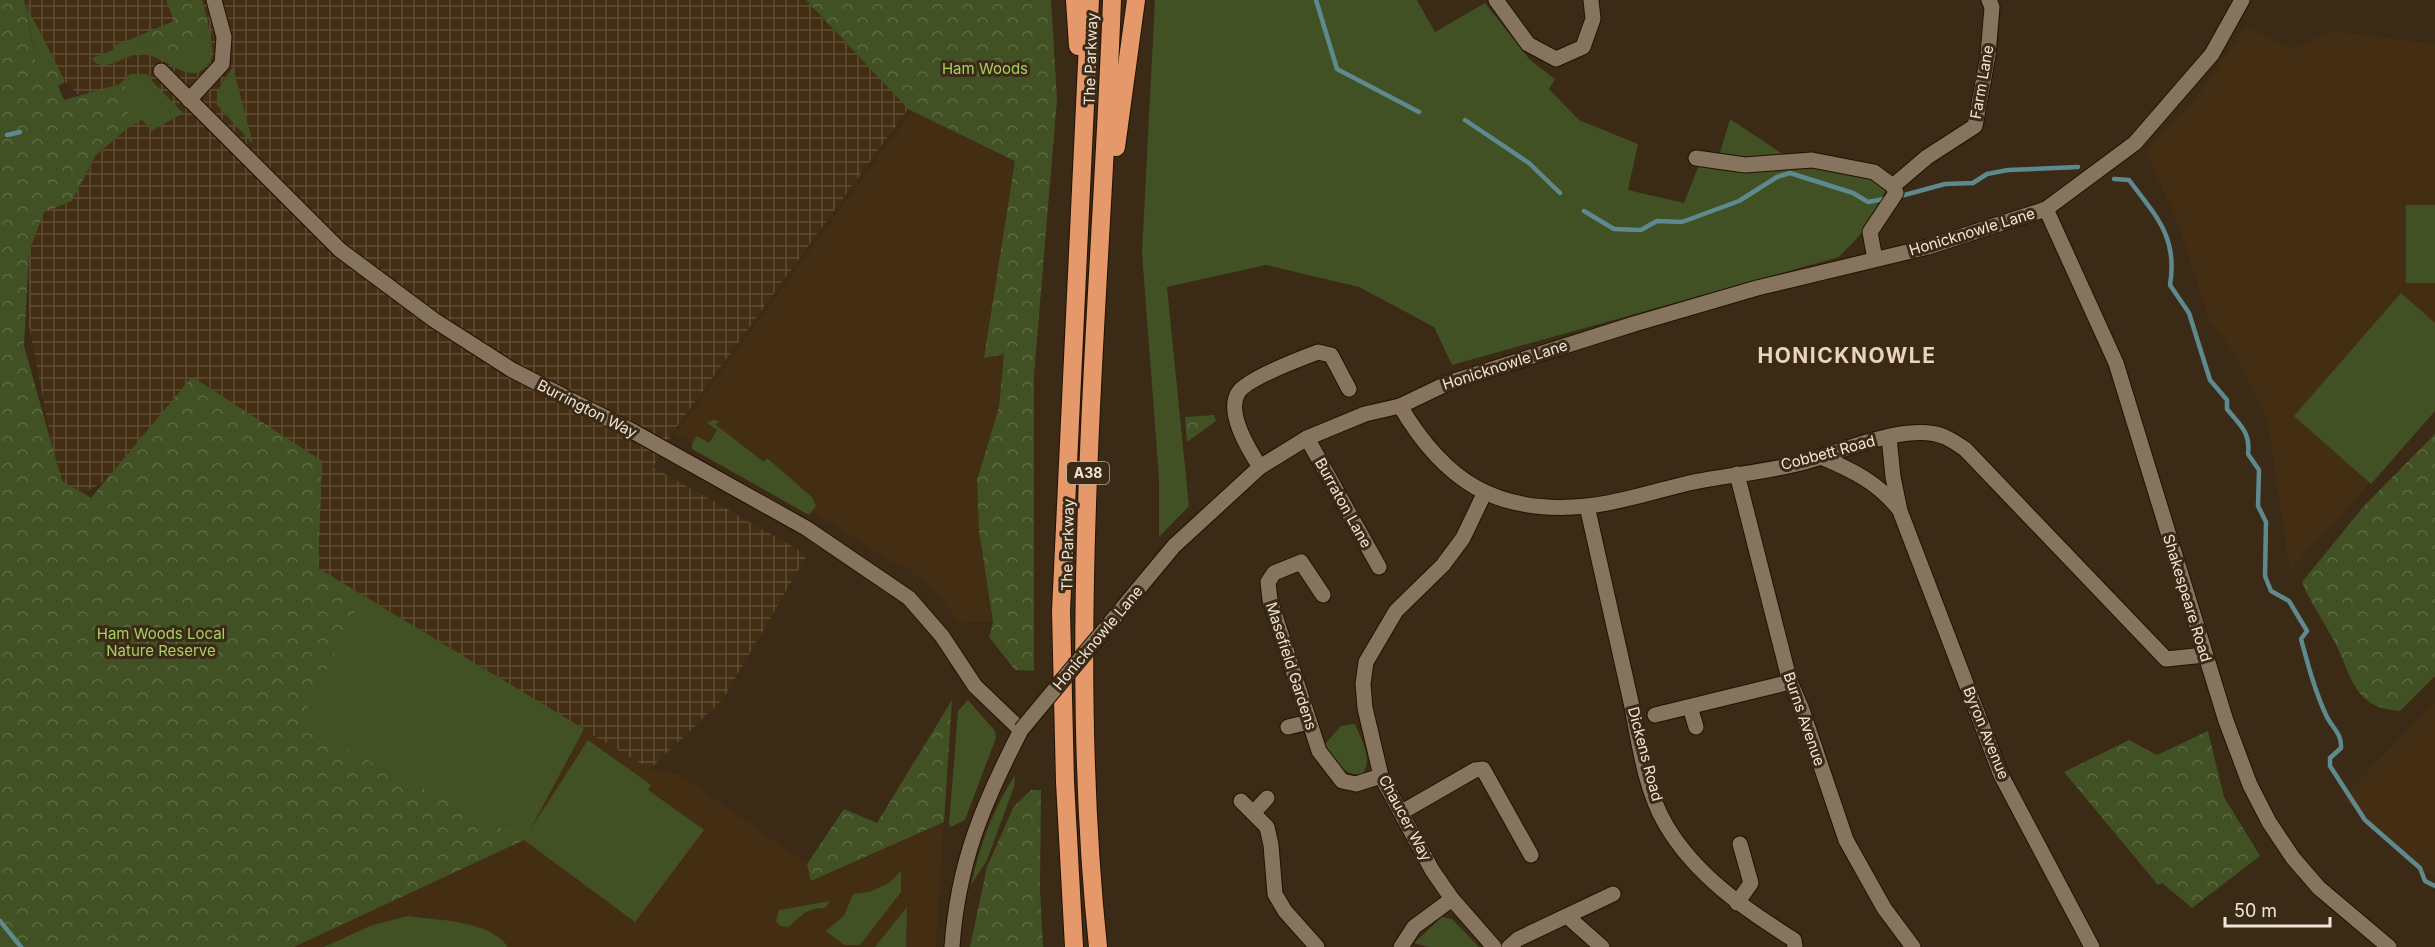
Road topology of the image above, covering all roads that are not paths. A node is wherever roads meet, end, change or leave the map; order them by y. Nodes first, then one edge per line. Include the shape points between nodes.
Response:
1 (214, 0) edge
2 (1075, 0) edge
3 (1090, 0) edge
4 (1112, 0) edge
5 (1136, 0) edge
6 (1496, 0) edge
7 (1591, 0) edge
8 (1989, 0) edge
9 (2241, 0) edge
10 (161, 70) dead end
11 (189, 100) junction
12 (1085, 123) junction
13 (1696, 158) dead end
14 (1894, 189) junction
15 (2046, 209) junction
16 (1101, 247) junction
17 (1875, 259) junction
18 (1349, 389) dead end
19 (1400, 406) junction
20 (1889, 436) junction
21 (1307, 438) junction
22 (1821, 457) junction
23 (1260, 467) junction
24 (1737, 474) junction
25 (1485, 492) junction
26 (1587, 506) junction
27 (1900, 511) junction
28 (1378, 567) dead end
29 (1323, 595) dead end
30 (2205, 655) junction
31 (1790, 682) junction
32 (1690, 707) junction
33 (1655, 715) dead end
34 (1309, 722) junction
35 (1288, 727) dead end
36 (1696, 727) dead end
37 (1021, 730) junction
38 (1381, 776) junction
39 (1267, 798) dead end
40 (1241, 801) dead end
41 (1402, 812) junction
42 (1253, 813) junction
43 (1740, 844) dead end
44 (1531, 855) dead end
45 (1614, 894) dead end
46 (1452, 899) junction
47 (1737, 903) junction
48 (1568, 917) junction
49 (952, 947) edge
50 (1074, 947) edge
51 (1098, 947) edge
52 (1317, 947) edge
53 (1401, 947) edge
54 (1494, 947) edge
55 (1509, 947) edge
56 (1602, 947) edge
57 (1795, 947) edge
58 (1913, 947) edge
59 (2092, 947) edge
60 (2389, 947) edge

1 - 11 street via 224,37 222,64
2 - 12 highway, A38
3 - 12 highway, The Parkway / A38
4 - 16 highway, The Parkway / A38
5 - 16 highway, A38
6 - 7 street via 1528,44 1556,59 1583,47 1593,20
8 - 14 street, Farm Lane via 1992,7 1988,55 1976,126 1927,156
9 - 15 street, Honicknowle Lane via 2212,54 2135,143
10 - 11 street, Burrington Way
11 - 37 street, Burrington Way via 352,261 434,320 512,370 634,432 806,528 909,598 942,636 975,686
12 - 50 highway, The Parkway / A38 via 1061,611
13 - 14 street via 1745,165 1812,160 1874,172
14 - 17 street, Farm Lane via 1870,232
15 - 17 street, Honicknowle Lane
15 - 30 street, Shakespeare Road via 2116,363
16 - 51 highway, The Parkway / A38 via 1089,436 1084,644 1089,844
17 - 19 street, Honicknowle Lane via 1634,324 1448,383
18 - 23 street via 1331,355 1318,352 1238,392 1240,432
19 - 21 street, Honicknowle Lane via 1378,409
19 - 25 street, Cobbett Road via 1439,461
20 - 22 street, Cobbett Road
20 - 27 street, Byron Avenue
20 - 30 street, Cobbett Road via 1929,433 1944,436 1965,449 2166,659
21 - 23 street, Honicknowle Lane
21 - 28 street, Burraton Lane
22 - 24 street, Cobbett Road
22 - 27 street, Byron Avenue via 1862,475 1886,493
23 - 37 street, Honicknowle Lane, bridge via 1174,546
24 - 26 street, Cobbett Road
24 - 31 street, Burns Avenue
25 - 26 street, Cobbett Road via 1522,506
25 - 38 street, Chaucer Way via 1463,538 1396,611 1366,662 1365,708
26 - 47 street, Dickens Road via 1652,789 1666,825 1714,884
27 - 59 street, Byron Avenue via 2001,776
29 - 34 street, Masefield Gardens via 1301,562 1274,573 1268,582 1270,600
30 - 60 street, Shakespeare Road via 2237,755 2269,822 2319,888
31 - 32 street
31 - 58 street, Burns Avenue via 1846,840 1884,908
32 - 33 street
32 - 36 street
34 - 35 street
34 - 38 street, Masefield Gardens via 1319,751 1342,782 1356,784
37 - 49 street, Honicknowle Lane via 990,790 970,842 954,917
38 - 41 street, Chaucer Way
39 - 42 street
40 - 42 street
41 - 44 street via 1475,770 1484,769
41 - 46 street, Chaucer Way
42 - 52 street via 1267,827 1275,894
43 - 47 street via 1751,882
45 - 48 street
46 - 53 street via 1414,927
46 - 54 street, Chaucer Way
47 - 57 street, Dickens Road via 1794,940
48 - 55 street via 1518,939
48 - 56 street

